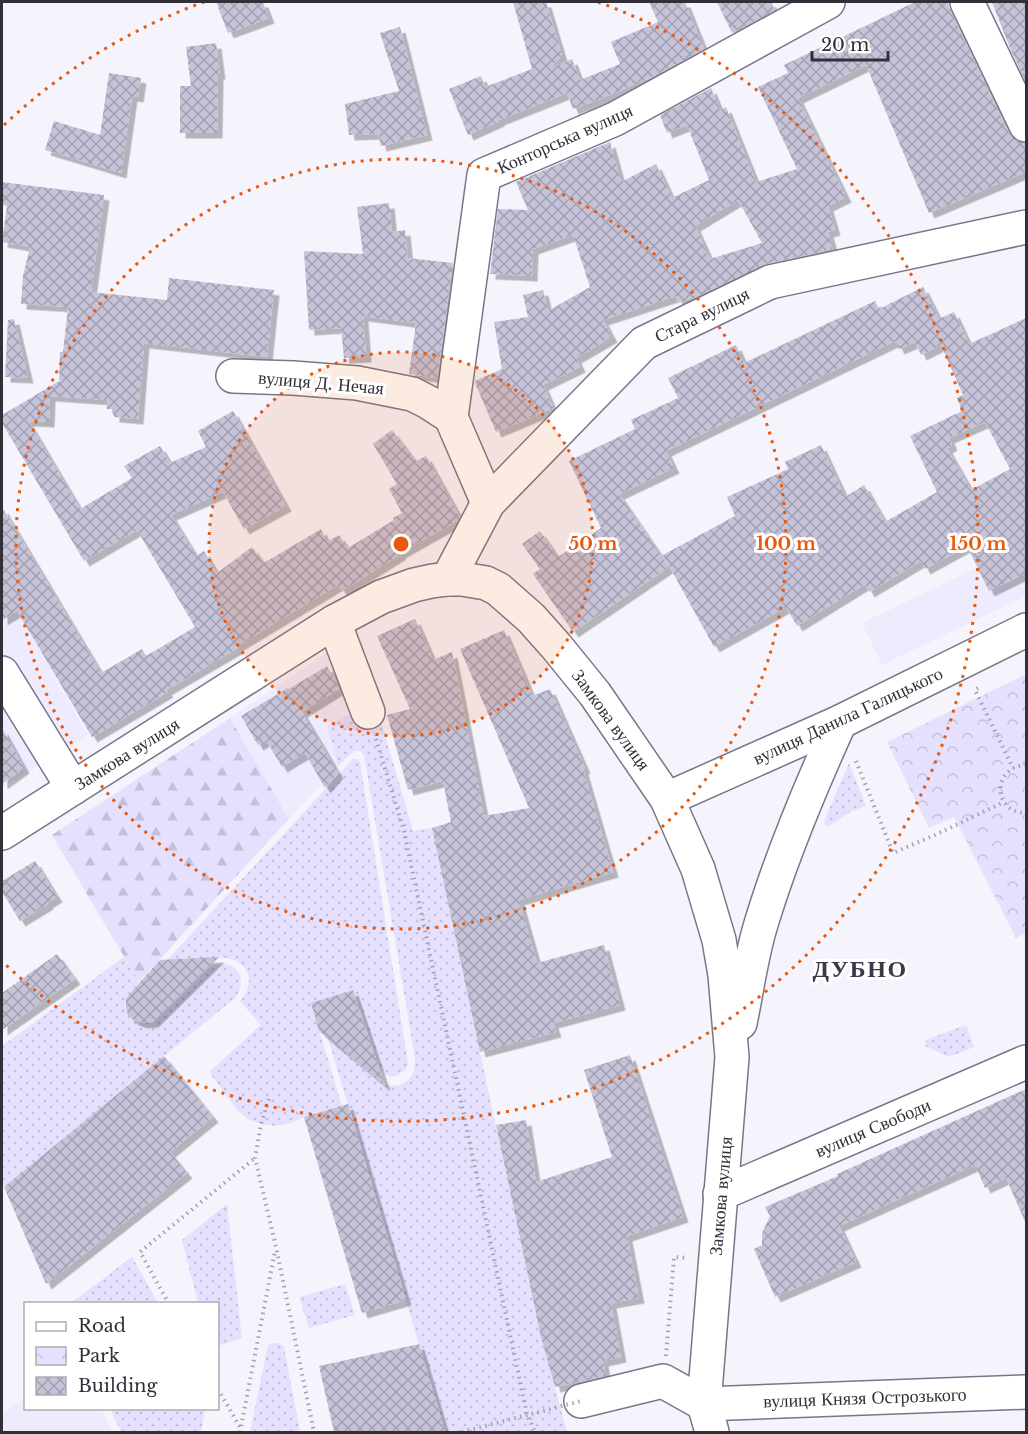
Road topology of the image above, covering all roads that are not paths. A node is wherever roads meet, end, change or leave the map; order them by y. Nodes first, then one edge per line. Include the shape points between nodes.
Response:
1 (828, 2) edge
2 (967, 2) edge
3 (1026, 125) edge
4 (1026, 227) edge
5 (233, 376) dead end
6 (451, 417) junction
7 (488, 503) junction
8 (448, 579) junction
9 (334, 622) junction
10 (1026, 630) edge
11 (2, 673) edge
12 (368, 712) road end
13 (840, 722) junction
14 (73, 788) junction
15 (667, 799) junction
16 (2, 833) edge
17 (732, 1057) junction
18 (1026, 1062) edge
19 (720, 1194) junction
20 (1026, 1392) edge
21 (581, 1401) road end
22 (708, 1418) edge

1 - 6 street, Конторська вулиця via 615,118 484,175
2 - 3 street
4 - 7 street, Стара вулиця via 770,282 644,343
5 - 6 street, вулиця Д. Нечая via 357,383 391,389 412,394
6 - 7 street
7 - 8 street, Стара вулиця
8 - 9 street, Замкова вулиця via 381,597
8 - 15 street, Замкова вулиця via 486,583 531,618 595,694
9 - 12 street
9 - 14 street, Замкова вулиця
10 - 13 street, вулиця Данила Галицького
11 - 14 street
13 - 15 street, вулиця Данила Галицького
13 - 17 street via 787,846 760,926
14 - 16 street, Замкова вулиця
15 - 17 street, Замкова вулиця via 698,870 719,940
17 - 19 street, Замкова вулиця
18 - 19 street, вулиця Свободи
19 - 22 street, Замкова вулиця
20 - 22 street, вулиця Князя Острозького
21 - 22 street via 663,1381

